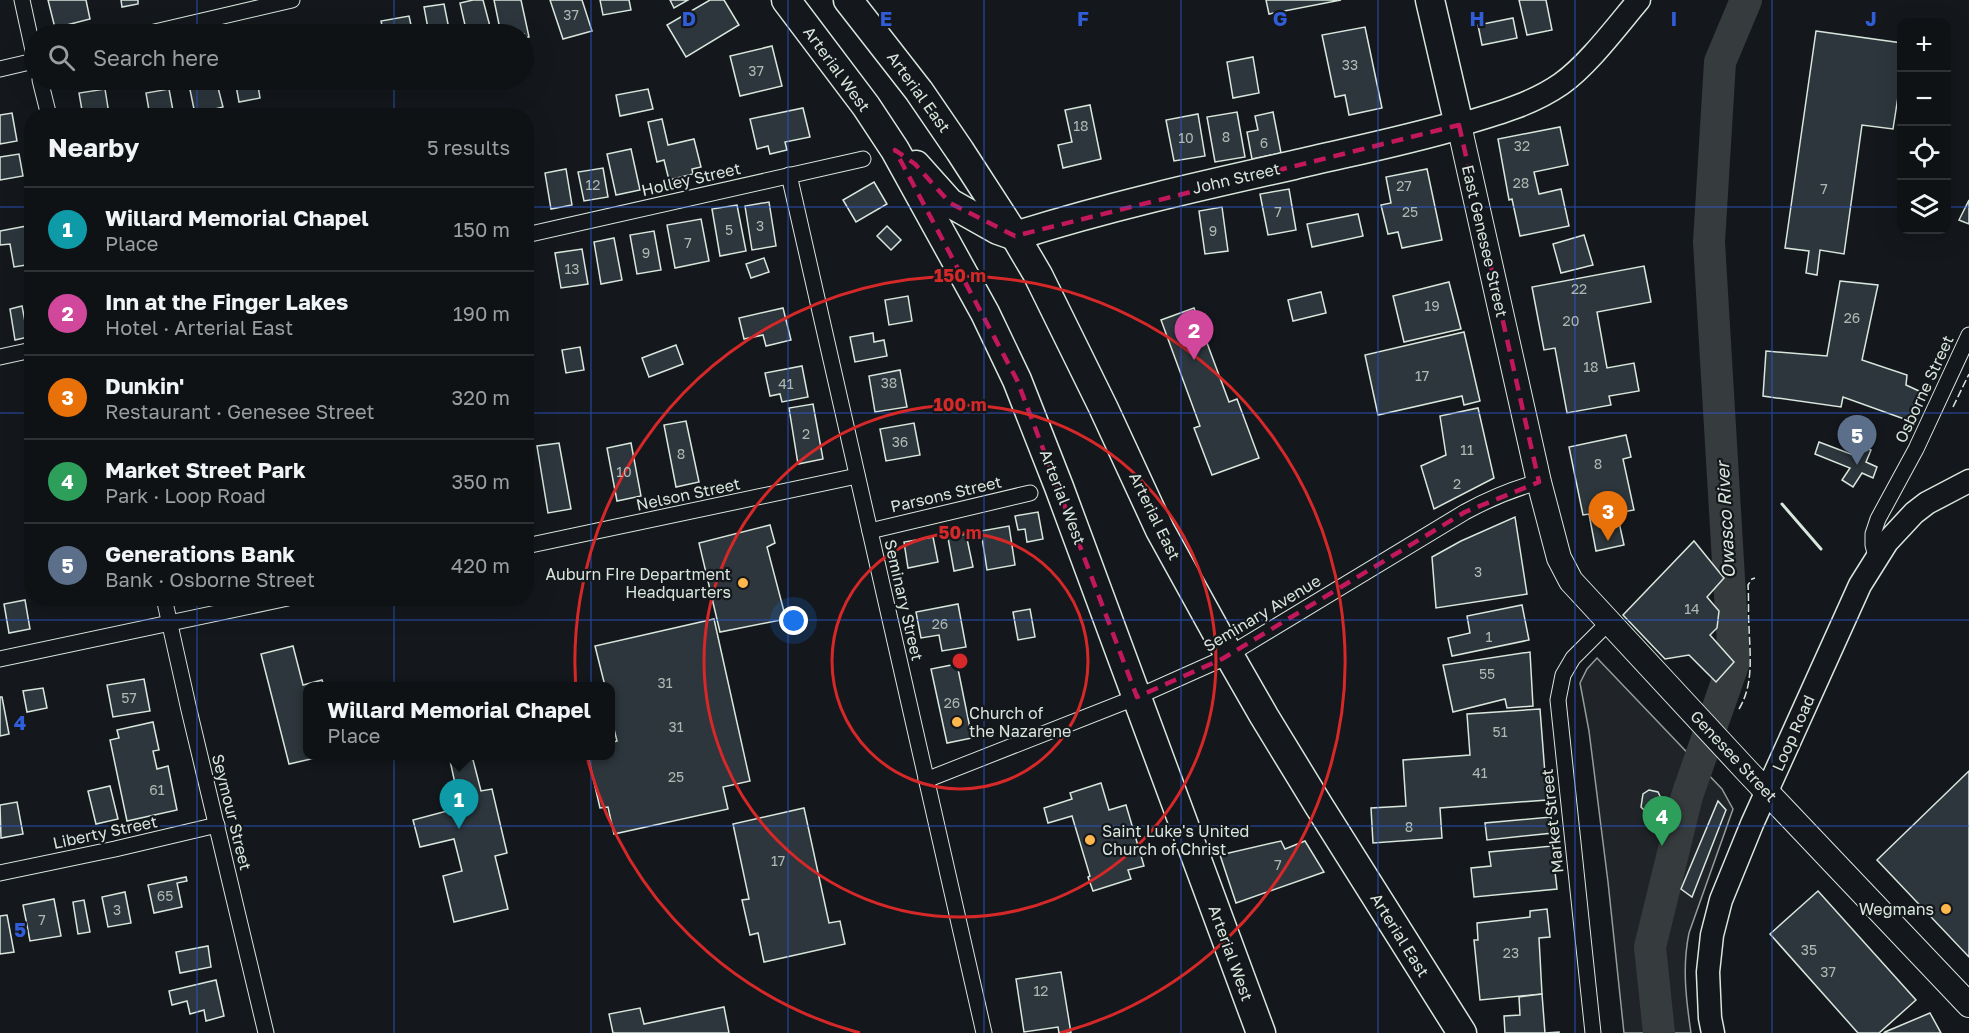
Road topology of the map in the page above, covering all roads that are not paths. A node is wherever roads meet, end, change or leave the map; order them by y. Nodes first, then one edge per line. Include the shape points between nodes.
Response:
1 (22, 0) edge
2 (292, 0) edge
3 (786, 0) edge
4 (848, 0) edge
5 (1430, 0) edge
6 (1639, 0) edge
7 (27, 24) edge
8 (189, 24) edge
9 (24, 63) edge
10 (0, 69) edge
11 (42, 90) edge
12 (47, 108) edge
13 (1458, 125) junction
14 (895, 150) junction
15 (863, 159) dead end
16 (789, 175) junction
17 (534, 233) edge
18 (1015, 236) junction
19 (1969, 335) edge
20 (24, 352) edge
21 (0, 357) edge
22 (857, 476) junction
23 (1969, 481) edge
24 (1539, 483) junction
25 (1030, 493) dead end
26 (870, 531) junction
27 (534, 544) edge
28 (1876, 557) junction
29 (166, 606) edge
30 (252, 606) edge
31 (1609, 622) junction
32 (170, 624) junction
33 (1229, 655) junction
34 (0, 659) edge
35 (1137, 697) junction
36 (926, 780) junction
37 (1767, 792) junction
38 (217, 825) junction
39 (0, 873) edge
40 (1969, 1005) edge
41 (266, 1033) edge
42 (984, 1033) edge
43 (1261, 1033) edge
44 (1462, 1033) edge
45 (1593, 1033) edge
46 (1713, 1033) edge

1 - 7 street
2 - 8 street
3 - 14 highway, Arterial West
4 - 18 highway, Arterial East via 919,91
5 - 13 highway, East Genesee Street
6 - 13 street via 1563,83 1511,109
9 - 10 street
11 - 12 street
13 - 18 highway, John Street via 1179,191
13 - 24 main road, East Genesee Street
14 - 18 highway via 915,164 950,203
14 - 35 highway, Arterial West via 1017,380
15 - 16 street, Holley Street
16 - 17 street, Holley Street
16 - 22 street, Seminary Street
18 - 33 highway, Arterial East via 1038,275 1160,530
19 - 28 street, Osborne Street via 1878,519 1873,546
20 - 21 street
22 - 26 street, Seminary Street
22 - 27 street, Nelson Street
23 - 28 street, Loop Road via 1914,513
24 - 31 main road, Genesee Street via 1559,558 1571,581
24 - 33 street, Seminary Avenue via 1497,495 1465,512
25 - 26 street, Parsons Street
26 - 36 street, Seminary Street
28 - 37 street, Loop Road
29 - 32 street, Seymour Street
30 - 32 street
31 - 37 main road, Genesee Street
31 - 45 street, Market Street via 1573,658 1563,675 1558,700
32 - 34 street
32 - 38 street, Seymour Street
33 - 35 street, Seminary Avenue
33 - 44 highway, Arterial East
35 - 36 street, Seminary Avenue
35 - 43 highway, Arterial West
36 - 42 street, Seminary Street
37 - 40 main road, Genesee Street
37 - 46 street, Loop Road via 1731,874 1712,935 1708,972
38 - 39 street, Liberty Street
38 - 41 street, Seymour Street

